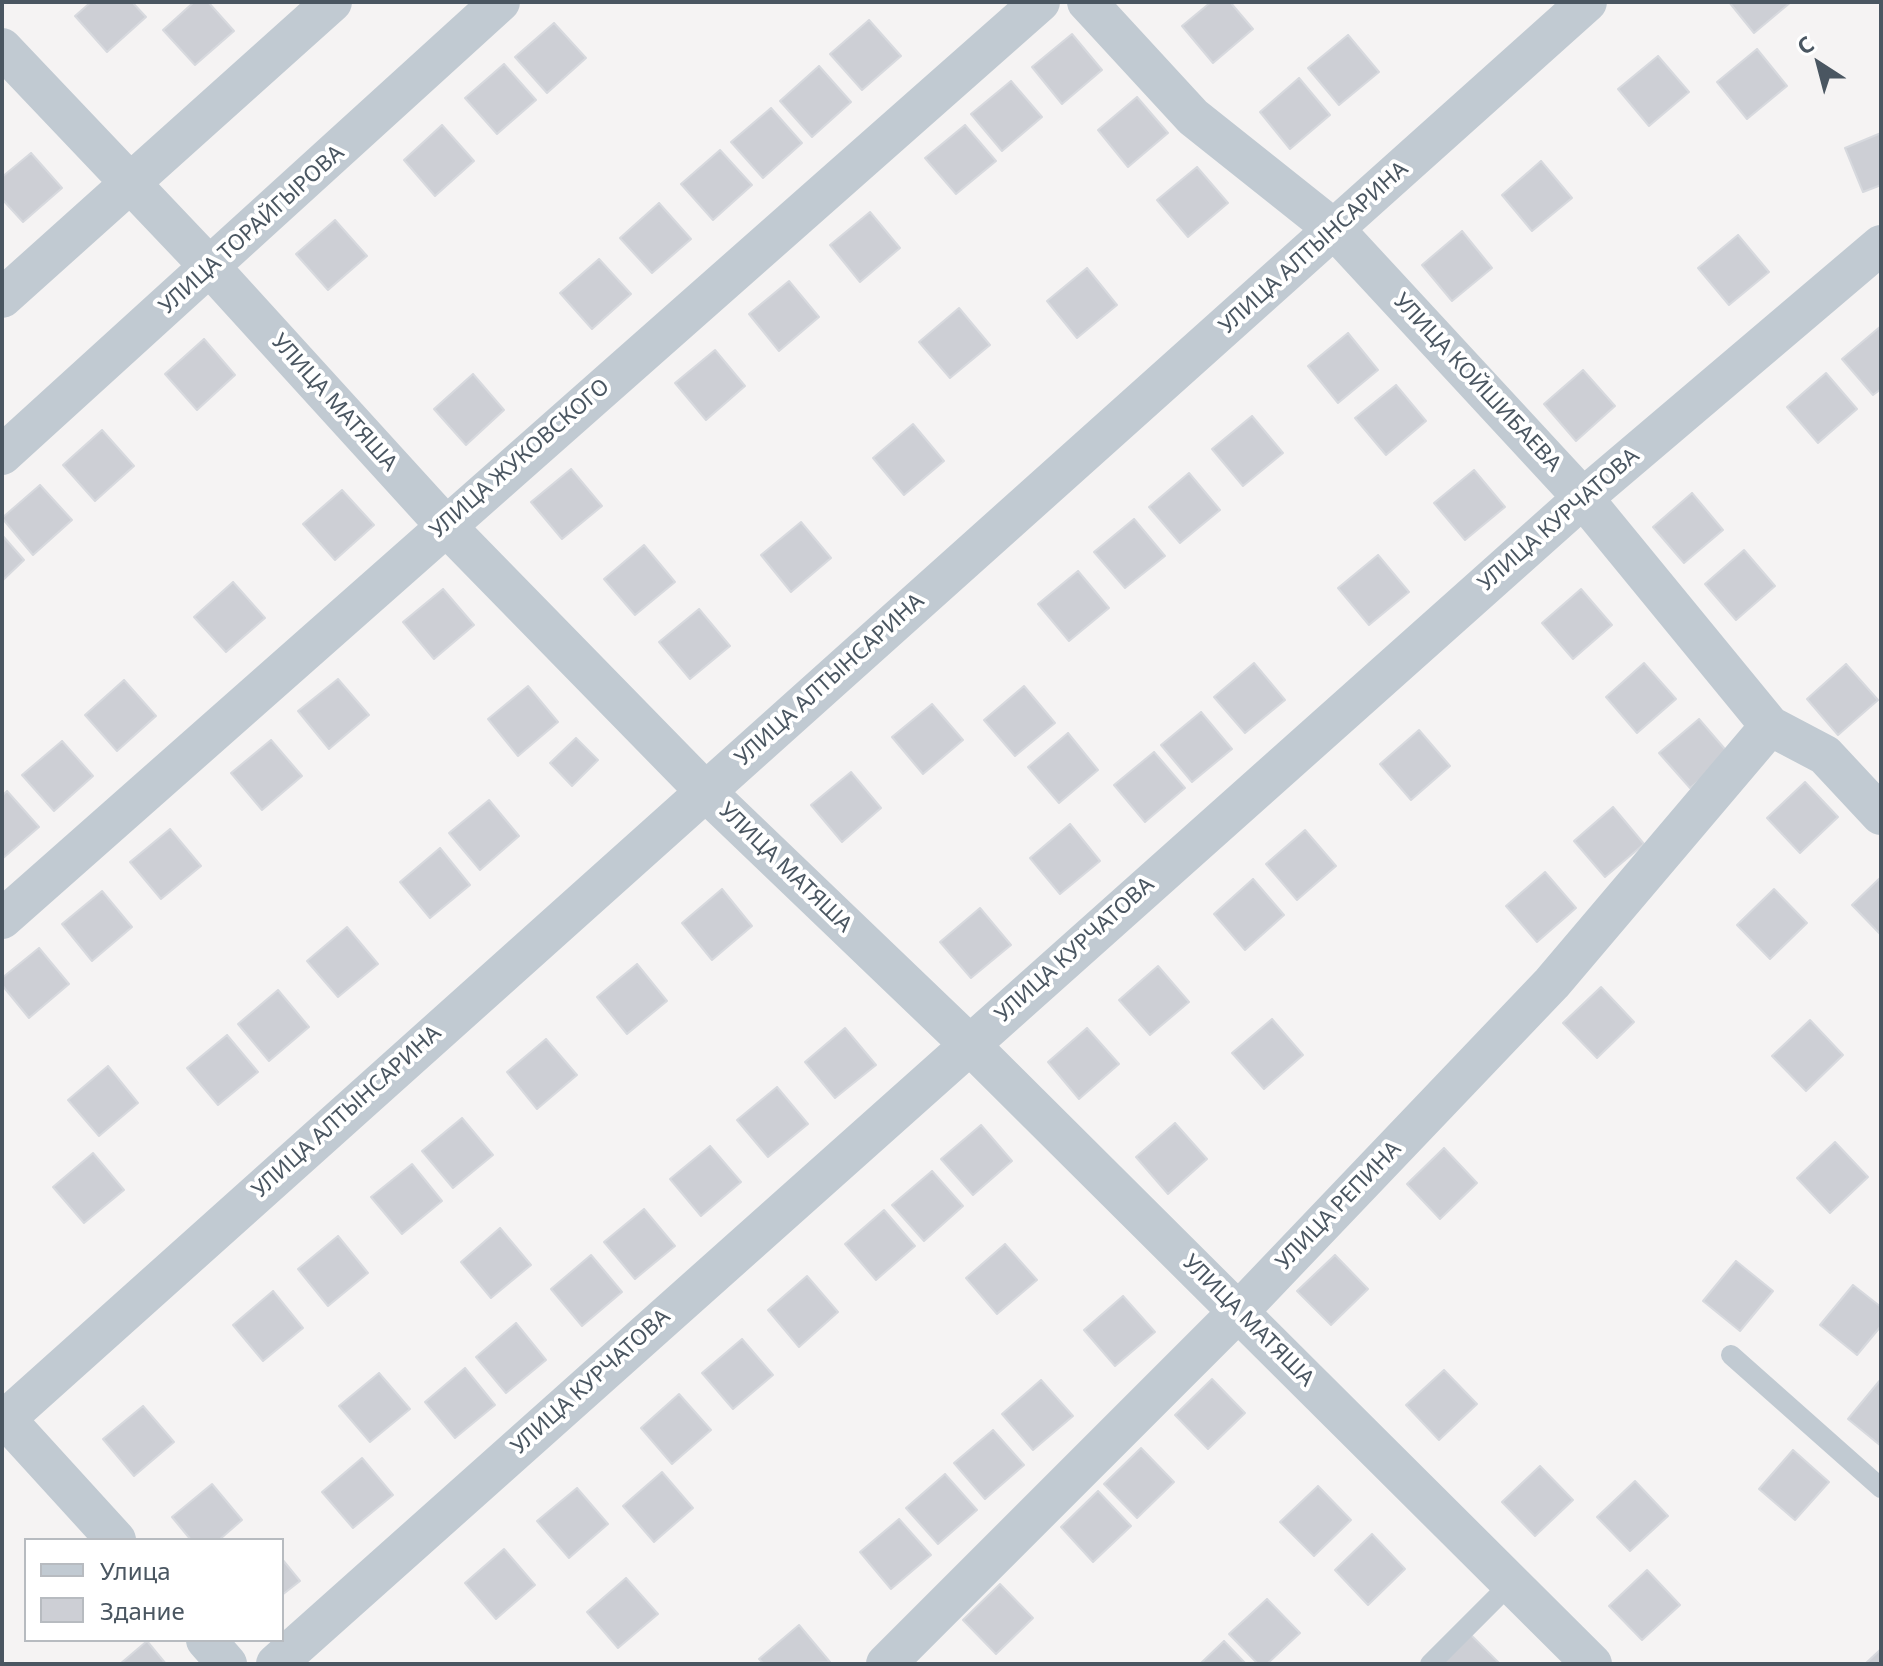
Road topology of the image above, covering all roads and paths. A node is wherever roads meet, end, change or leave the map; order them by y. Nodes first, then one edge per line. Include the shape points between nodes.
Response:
1 (332, 2) edge
2 (500, 2) edge
3 (1040, 2) edge
4 (1087, 2) edge
5 (1587, 2) edge
6 (2, 48) edge
7 (130, 184) junction
8 (1335, 230) junction
9 (1881, 245) edge
10 (211, 268) junction
11 (2, 298) edge
12 (2, 455) edge
13 (1583, 498) junction
14 (445, 525) junction
15 (1770, 726) junction
16 (705, 791) junction
17 (1881, 815) edge
18 (2, 919) edge
19 (969, 1044) junction
20 (1239, 1311) junction
21 (1731, 1355) dead end
22 (3, 1418) edge
23 (1881, 1488) edge
24 (114, 1538) edge
25 (1511, 1583) junction
26 (208, 1642) edge
27 (227, 1664) edge
28 (276, 1664) edge
29 (886, 1664) edge
30 (1430, 1664) edge
31 (1592, 1664) edge

1 - 7 street
2 - 10 street, УЛИЦА ТОРАЙГЫРОВА
3 - 14 street, УЛИЦА ЖУКОВСКОГО
4 - 8 street, УЛИЦА КОЙШИБАЕВА via 1193,117
5 - 8 street, УЛИЦА АЛТЫНСАРИНА
6 - 7 street, УЛИЦА МАТЯША
7 - 10 street, УЛИЦА МАТЯША
7 - 11 street
8 - 13 street, УЛИЦА КОЙШИБАЕВА
8 - 16 street, УЛИЦА АЛТЫНСАРИНА
9 - 13 street, УЛИЦА КУРЧАТОВА
10 - 12 street, УЛИЦА ТОРАЙГЫРОВА
10 - 14 street, УЛИЦА МАТЯША
13 - 15 street, УЛИЦА КОЙШИБАЕВА
13 - 19 street, УЛИЦА КУРЧАТОВА
14 - 16 street, УЛИЦА МАТЯША
14 - 18 street, УЛИЦА ЖУКОВСКОГО
15 - 17 street, УЛИЦА КОЙШИБАЕВА via 1825,755
15 - 20 street, УЛИЦА РЕПИНА via 1552,983
16 - 19 street, УЛИЦА МАТЯША
16 - 22 street, УЛИЦА АЛТЫНСАРИНА
19 - 20 street, УЛИЦА МАТЯША
19 - 28 street, УЛИЦА КУРЧАТОВА
20 - 25 street, УЛИЦА МАТЯША
20 - 29 street, УЛИЦА РЕПИНА
21 - 23 lane
22 - 24 street
25 - 30 lane
25 - 31 street, УЛИЦА МАТЯША
26 - 27 street

